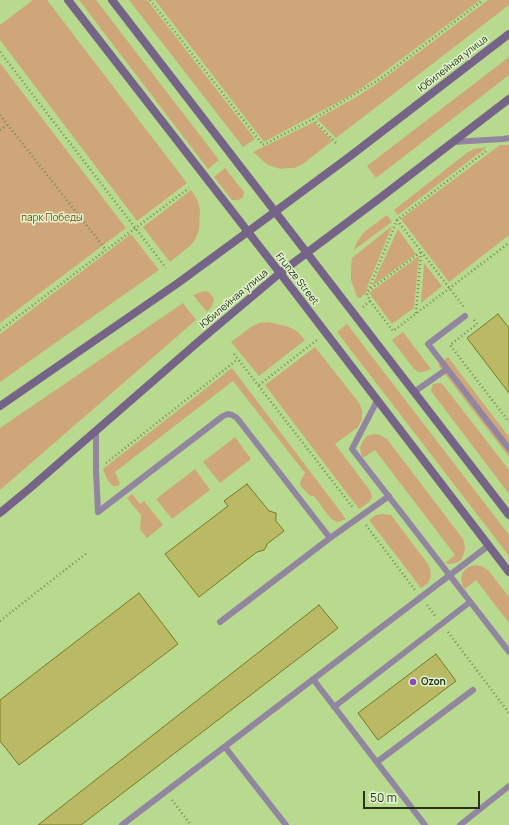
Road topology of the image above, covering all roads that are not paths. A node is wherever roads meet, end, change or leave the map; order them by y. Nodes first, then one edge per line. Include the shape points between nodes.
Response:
1 (68, 0) edge
2 (112, 0) edge
3 (509, 34) edge
4 (509, 99) edge
5 (506, 138) edge
6 (453, 142) junction
7 (276, 211) junction
8 (247, 231) junction
9 (308, 253) junction
10 (280, 273) junction
11 (466, 314) road end
12 (447, 369) junction
13 (414, 392) junction
14 (377, 401) junction
15 (0, 406) edge
16 (96, 432) junction
17 (509, 449) edge
18 (389, 496) junction
19 (0, 513) edge
20 (509, 515) edge
21 (330, 538) junction
22 (488, 546) junction
23 (509, 572) edge
24 (450, 575) junction
25 (470, 602) junction
26 (220, 622) dead end
27 (509, 652) edge
28 (313, 679) junction
29 (473, 690) dead end
30 (334, 707) junction
31 (225, 747) junction
32 (376, 762) junction
33 (509, 786) edge
34 (122, 825) edge
35 (286, 825) edge
36 (425, 825) edge
37 (460, 825) edge

1 - 8 main road, Frunze Street
2 - 7 main road
3 - 7 main road, Юбилейная улица
4 - 6 main road, Юбилейная улица
5 - 6 lane
6 - 9 main road, Юбилейная улица
7 - 8 main road, Юбилейная улица
7 - 9 main road
8 - 10 main road, Frunze Street
8 - 15 main road, Юбилейная улица via 178,283
9 - 10 main road, Юбилейная улица
9 - 13 main road
10 - 14 main road, Frunze Street
10 - 16 main road, Юбилейная улица
11 - 12 lane via 428,344
12 - 13 lane
12 - 17 lane
13 - 20 main road
14 - 18 lane via 352,449
14 - 22 main road, Frunze Street
16 - 19 main road, Юбилейная улица
16 - 21 lane via 98,512 222,416 228,414 236,418
18 - 21 lane
18 - 24 lane
21 - 26 lane
22 - 23 main road, Frunze Street
22 - 24 lane
24 - 25 lane
24 - 28 lane
25 - 27 lane
25 - 30 lane
28 - 30 lane
28 - 31 lane
29 - 32 lane
30 - 32 lane
31 - 34 lane
31 - 35 lane
32 - 36 lane
33 - 37 lane

